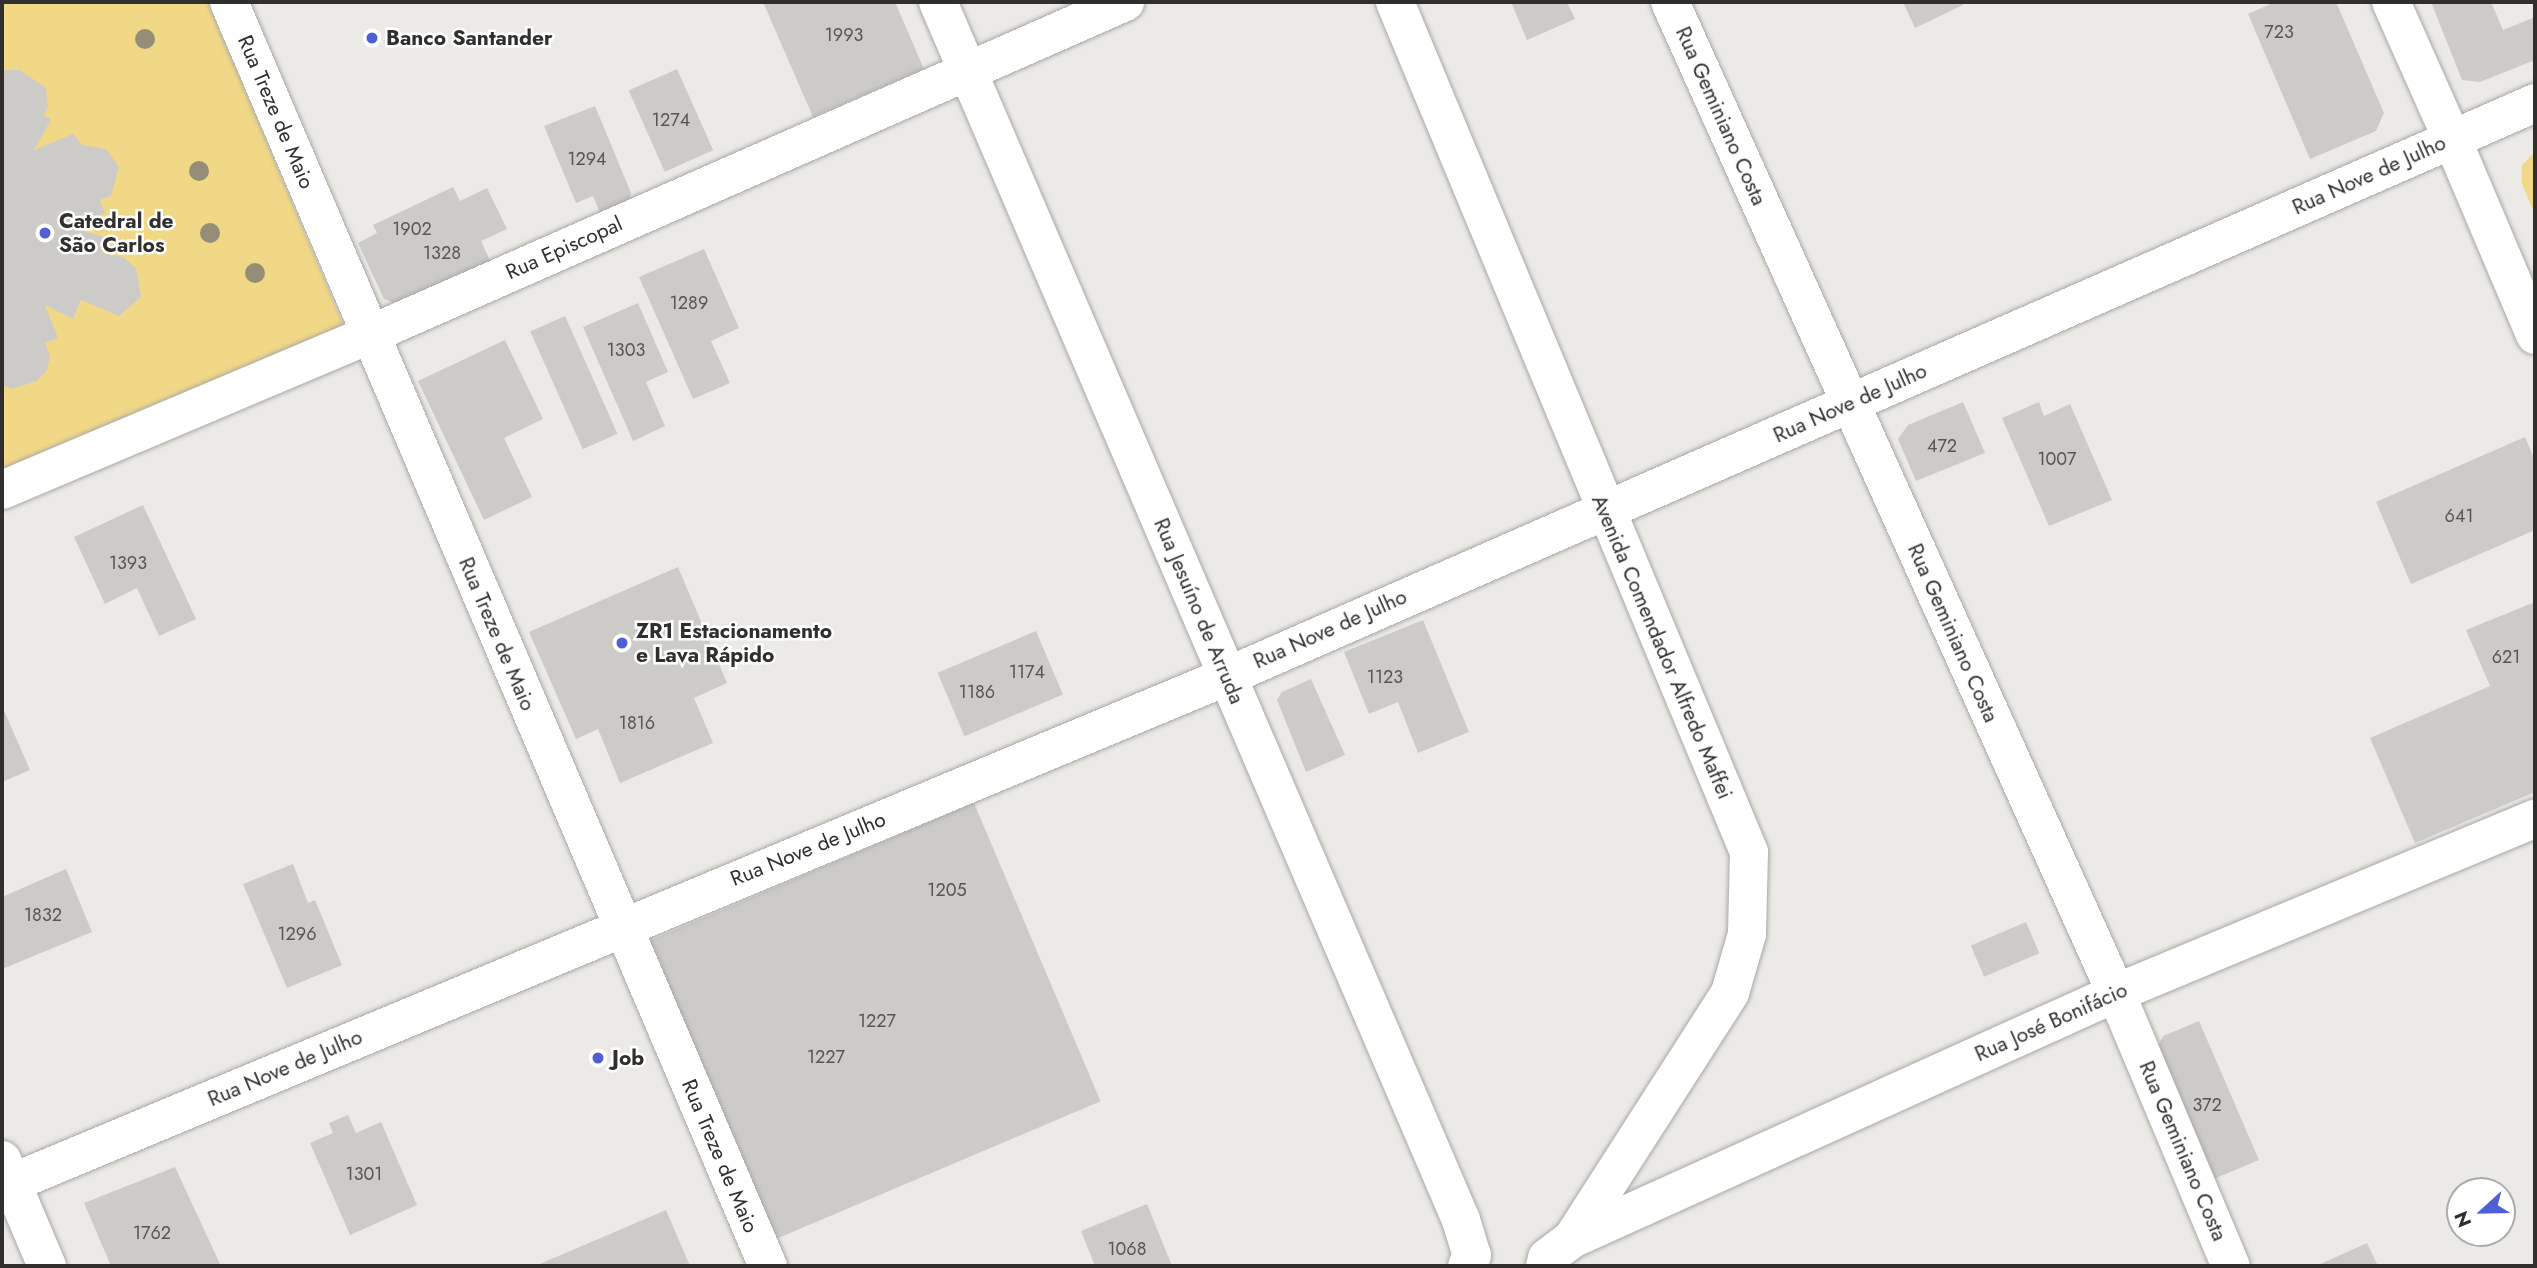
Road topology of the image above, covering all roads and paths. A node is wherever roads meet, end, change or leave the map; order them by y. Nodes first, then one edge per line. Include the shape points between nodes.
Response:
1 (229, 2) edge
2 (938, 2) edge
3 (1125, 2) edge
4 (1395, 2) edge
5 (1670, 2) edge
6 (2390, 2) edge
7 (967, 69) junction
8 (2535, 103) edge
9 (2452, 139) junction
10 (371, 334) junction
11 (2535, 335) edge
12 (1849, 404) junction
13 (2, 490) edge
14 (1604, 510) junction
15 (1228, 676) junction
16 (2535, 819) edge
17 (621, 926) junction
18 (2116, 992) junction
19 (5, 1177) edge
20 (1572, 1239) junction
21 (47, 1266) edge
22 (768, 1266) edge
23 (1467, 1266) edge
24 (1545, 1266) edge
25 (2231, 1266) edge

1 - 10 main road, Rua Treze de Maio
2 - 7 main road, Rua Jesuíno de Arruda
3 - 7 main road, Rua Episcopal
4 - 14 main road, Avenida Comendador Alfredo Maffei
5 - 12 main road, Rua Geminiano Costa
6 - 9 main road
7 - 10 main road, Rua Episcopal
7 - 15 main road, Rua Jesuíno de Arruda
8 - 9 main road, Rua Nove de Julho
9 - 11 main road
9 - 12 main road, Rua Nove de Julho
10 - 13 main road, Rua Episcopal
10 - 17 main road, Rua Treze de Maio
12 - 14 main road, Rua Nove de Julho
12 - 18 main road, Rua Geminiano Costa
14 - 15 main road, Rua Nove de Julho
14 - 20 main road, Avenida Comendador Alfredo Maffei via 1749,852 1747,934 1730,993
15 - 17 main road, Rua Nove de Julho
15 - 23 main road, Rua Jesuíno de Arruda via 1461,1220 1472,1255
16 - 18 main road, Rua José Bonifácio
17 - 19 main road, Rua Nove de Julho
17 - 22 main road, Rua Treze de Maio
18 - 20 main road, Rua José Bonifácio
18 - 25 main road, Rua Geminiano Costa
19 - 21 main road
20 - 24 main road, Avenida Comendador Alfredo Maffei via 1547,1258

